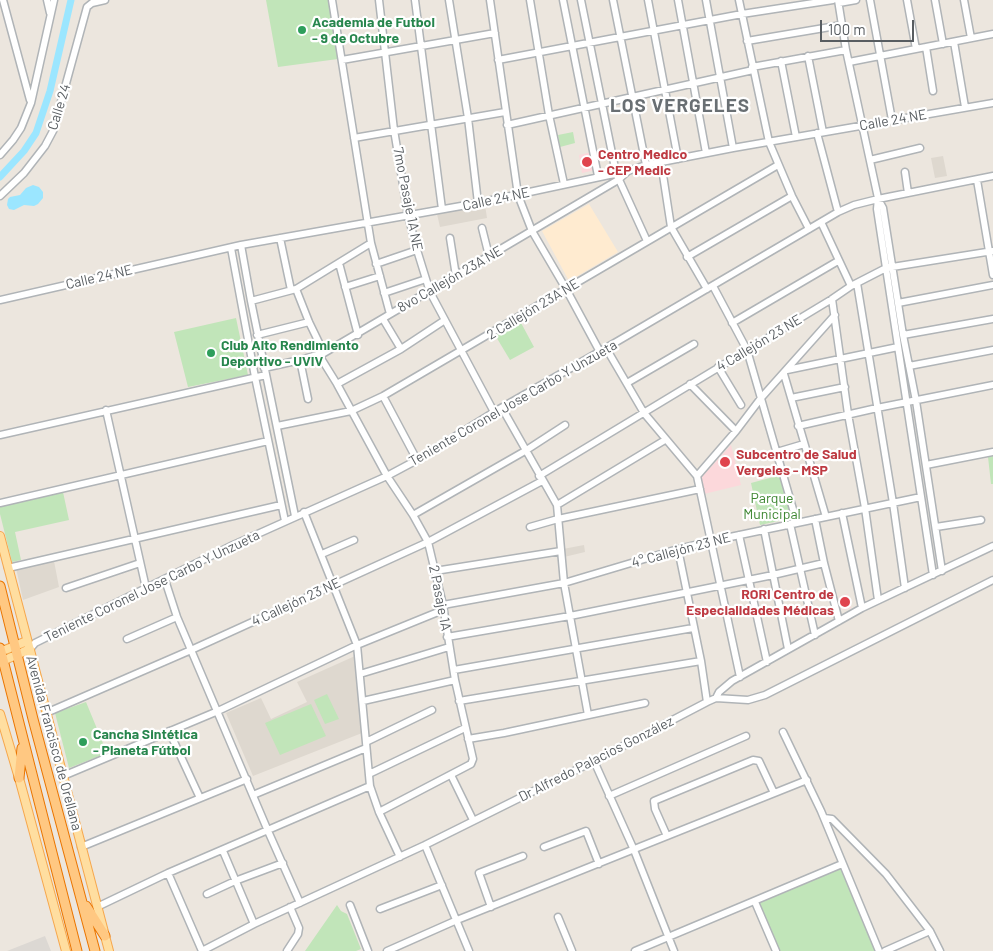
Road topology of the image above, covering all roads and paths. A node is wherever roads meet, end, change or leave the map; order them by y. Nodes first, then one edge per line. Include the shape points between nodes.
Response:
1 (3, 0) edge
2 (47, 0) edge
3 (54, 0) edge
4 (105, 0) edge
5 (332, 0) edge
6 (379, 0) edge
7 (415, 0) edge
8 (449, 0) edge
9 (490, 0) edge
10 (530, 0) edge
11 (563, 0) edge
12 (581, 0) edge
13 (613, 0) edge
14 (648, 0) edge
15 (678, 0) edge
16 (706, 0) edge
17 (739, 0) edge
18 (856, 0) edge
19 (870, 0) edge
20 (907, 0) edge
21 (935, 0) edge
22 (964, 0) edge
23 (837, 1) edge
24 (804, 2) edge
25 (50, 14) junction
26 (742, 14) junction
27 (710, 20) junction
28 (842, 25) junction
29 (682, 26) junction
30 (653, 31) junction
31 (495, 33) junction
32 (993, 34) edge
33 (620, 37) junction
34 (971, 38) junction
35 (454, 39) junction
36 (747, 41) junction
37 (954, 42) junction
38 (589, 43) junction
39 (943, 44) junction
40 (422, 45) junction
41 (572, 47) junction
42 (926, 47) junction
43 (916, 49) junction
44 (846, 50) junction
45 (386, 51) junction
46 (538, 53) junction
47 (808, 56) junction
48 (880, 56) junction
49 (342, 60) junction
50 (498, 60) junction
51 (781, 61) junction
52 (849, 62) junction
53 (752, 68) junction
54 (720, 78) junction
55 (692, 84) junction
56 (664, 90) junction
57 (933, 91) dead end
58 (632, 97) junction
59 (993, 102) edge
60 (31, 103) junction
61 (602, 104) junction
62 (965, 107) junction
63 (584, 108) junction
64 (505, 112) junction
65 (549, 115) junction
66 (468, 118) junction
67 (892, 120) junction
68 (430, 124) junction
69 (507, 124) junction
70 (862, 126) junction
71 (394, 130) junction
72 (820, 133) junction
73 (796, 137) junction
74 (354, 138) junction
75 (769, 142) junction
76 (733, 148) junction
77 (920, 148) dead end
78 (1, 151) edge
79 (706, 153) junction
80 (678, 159) junction
81 (870, 160) junction
82 (661, 162) junction
83 (646, 165) junction
84 (778, 165) junction
85 (628, 171) junction
86 (905, 172) dead end
87 (616, 173) junction
88 (598, 176) junction
89 (993, 176) edge
90 (618, 180) junction
91 (977, 180) junction
92 (564, 184) junction
93 (908, 193) junction
94 (518, 194) junction
95 (0, 196) edge
96 (792, 196) junction
97 (878, 199) junction
98 (478, 203) junction
99 (442, 209) junction
100 (838, 212) junction
101 (408, 215) junction
102 (367, 222) junction
103 (820, 222) junction
104 (671, 227) junction
105 (482, 228) dead end
106 (809, 228) junction
107 (532, 231) junction
108 (280, 238) junction
109 (450, 238) dead end
110 (647, 241) junction
111 (371, 243) junction
112 (241, 245) junction
113 (231, 248) junction
114 (418, 250) junction
115 (991, 251) edge
116 (489, 256) junction
117 (687, 257) junction
118 (838, 261) junction
119 (339, 263) junction
120 (376, 264) junction
121 (889, 268) junction
122 (993, 275) edge
123 (380, 276) junction
124 (456, 276) junction
125 (426, 280) junction
126 (854, 285) junction
127 (993, 285) edge
128 (346, 287) junction
129 (710, 288) junction
130 (566, 289) junction
131 (294, 290) junction
132 (430, 292) junction
133 (384, 293) junction
134 (832, 299) junction
135 (0, 300) edge
136 (250, 301) junction
137 (898, 303) junction
138 (390, 314) junction
139 (835, 315) junction
140 (383, 319) junction
141 (993, 319) edge
142 (445, 320) junction
143 (310, 322) junction
144 (732, 323) junction
145 (358, 334) junction
146 (257, 335) junction
147 (903, 335) junction
148 (694, 344) dead end
149 (898, 347) junction
150 (401, 349) junction
151 (603, 350) junction
152 (746, 350) junction
153 (993, 350) edge
154 (461, 352) junction
155 (868, 353) junction
156 (321, 354) junction
157 (300, 360) junction
158 (841, 360) junction
159 (909, 366) junction
160 (718, 367) junction
161 (265, 371) junction
162 (786, 372) junction
163 (255, 377) junction
164 (627, 383) junction
165 (337, 384) junction
166 (690, 384) junction
167 (993, 385) edge
168 (845, 387) junction
169 (383, 396) junction
170 (761, 398) junction
171 (791, 398) junction
172 (308, 399) dead end
173 (916, 400) junction
174 (907, 403) junction
175 (741, 405) dead end
176 (502, 408) junction
177 (877, 408) junction
178 (106, 410) junction
179 (351, 411) junction
180 (494, 412) junction
181 (644, 413) junction
182 (848, 414) junction
183 (565, 425) dead end
184 (277, 426) junction
185 (798, 426) junction
186 (736, 431) junction
187 (0, 436) edge
188 (665, 440) junction
189 (268, 441) junction
190 (804, 444) junction
191 (525, 451) junction
192 (777, 452) junction
193 (993, 452) edge
194 (417, 460) junction
195 (926, 465) junction
196 (122, 475) junction
197 (387, 476) junction
198 (697, 476) junction
199 (541, 478) junction
200 (700, 489) junction
201 (921, 497) junction
202 (0, 503) edge
203 (893, 503) junction
204 (281, 505) junction
205 (557, 505) junction
206 (865, 508) junction
207 (304, 512) junction
208 (842, 513) junction
209 (295, 516) junction
210 (413, 516) junction
211 (826, 516) junction
212 (558, 519) junction
213 (815, 519) junction
214 (980, 520) dead end
215 (285, 521) junction
216 (794, 523) junction
217 (936, 527) junction
218 (530, 528) dead end
219 (764, 530) junction
220 (739, 535) junction
221 (0, 536) edge
222 (136, 539) junction
223 (354, 540) dead end
224 (711, 541) junction
225 (428, 542) junction
226 (993, 546) edge
227 (678, 548) junction
228 (561, 551) junction
229 (322, 554) junction
230 (140, 563) junction
231 (824, 563) junction
232 (8, 568) junction
233 (799, 570) junction
234 (435, 571) junction
235 (942, 571) junction
236 (773, 575) junction
237 (933, 575) junction
238 (165, 580) junction
239 (748, 580) junction
240 (993, 580) edge
241 (564, 583) junction
242 (333, 585) junction
243 (720, 585) junction
244 (0, 586) edge
245 (66, 588) dead end
246 (146, 588) junction
247 (905, 588) junction
248 (686, 592) junction
249 (878, 600) junction
250 (443, 608) junction
251 (862, 608) junction
252 (570, 616) junction
253 (177, 617) junction
254 (839, 621) junction
255 (693, 628) junction
256 (815, 635) junction
257 (448, 637) junction
258 (127, 639) dead end
259 (31, 645) junction
260 (357, 645) junction
261 (449, 647) junction
262 (576, 649) junction
263 (788, 649) junction
264 (191, 650) junction
265 (16, 651) junction
266 (1, 655) edge
267 (701, 662) junction
268 (767, 662) junction
269 (454, 670) junction
270 (360, 674) junction
271 (740, 677) junction
272 (455, 680) junction
273 (582, 682) junction
274 (716, 698) junction
275 (363, 701) junction
276 (460, 701) junction
277 (707, 702) junction
278 (645, 703) dead end
279 (432, 710) dead end
280 (218, 711) junction
281 (46, 713) junction
282 (588, 715) junction
283 (0, 716) edge
284 (465, 728) junction
285 (169, 732) junction
286 (783, 732) dead end
287 (22, 735) junction
288 (746, 736) dead end
289 (468, 739) junction
290 (366, 745) junction
291 (594, 761) junction
292 (369, 774) junction
293 (450, 775) junction
294 (63, 776) junction
295 (19, 778) junction
296 (247, 779) junction
297 (807, 780) junction
298 (370, 786) junction
299 (774, 793) junction
300 (253, 795) junction
301 (609, 796) junction
302 (200, 798) junction
303 (379, 812) junction
304 (824, 818) junction
305 (473, 820) junction
306 (268, 831) junction
307 (667, 836) junction
308 (425, 845) junction
309 (81, 847) junction
310 (544, 847) dead end
311 (634, 850) junction
312 (223, 851) junction
313 (523, 856) dead end
314 (400, 857) junction
315 (283, 863) junction
316 (598, 864) junction
317 (842, 864) junction
318 (168, 873) junction
319 (236, 881) junction
320 (442, 885) junction
321 (207, 894) dead end
322 (80, 895) junction
323 (755, 902) junction
324 (300, 903) junction
325 (350, 905) dead end
326 (97, 907) junction
327 (290, 907) junction
328 (491, 907) junction
329 (380, 909) dead end
330 (558, 917) dead end
331 (456, 920) junction
332 (254, 924) junction
333 (930, 931) junction
334 (105, 936) junction
335 (668, 937) junction
336 (66, 951) edge
337 (77, 951) edge
338 (95, 951) edge
339 (109, 951) edge
340 (202, 951) edge
341 (286, 951) edge
342 (368, 951) edge
343 (387, 951) edge
344 (469, 951) edge
345 (572, 951) edge
346 (636, 951) edge
347 (674, 951) edge
348 (776, 951) edge
349 (879, 951) edge
350 (885, 951) edge
351 (940, 951) edge

1 - 60 street
2 - 25 street
3 - 25 street
4 - 95 street, Calle 24 via 92,3 87,8 53,131 36,160
5 - 49 street
6 - 45 street, 7mo Pasaje 1A NE
7 - 40 street
8 - 35 street
9 - 31 street
10 - 46 street
11 - 41 street
12 - 38 street
13 - 33 street
14 - 30 street
15 - 29 street
16 - 27 street
17 - 26 street
18 - 23 street
19 - 48 street
20 - 43 street
21 - 39 street
22 - 34 street
23 - 24 street
23 - 28 street
24 - 26 street
25 - 60 street
26 - 27 street
26 - 36 street
27 - 29 street
27 - 54 street
28 - 36 street
28 - 44 street
29 - 30 street
29 - 55 street
30 - 33 street
30 - 56 street
31 - 35 street
31 - 50 street
32 - 34 street
33 - 38 street
33 - 58 street
34 - 37 street
35 - 40 street
35 - 66 street
36 - 53 street
37 - 39 street
37 - 62 street
38 - 41 street
38 - 61 street
39 - 42 street
40 - 45 street
40 - 68 street
41 - 46 street
41 - 63 street
42 - 43 street
42 - 57 street
43 - 48 street
44 - 47 street
44 - 52 street
45 - 49 street
45 - 71 street, 7mo Pasaje 1A NE
46 - 50 street
46 - 65 street
47 - 51 street
47 - 72 street
48 - 52 street
48 - 67 street
49 - 74 street
50 - 64 street
51 - 53 street
51 - 73 street
52 - 70 street
53 - 54 street
53 - 75 street
54 - 55 street
54 - 76 street
55 - 56 street
55 - 79 street
56 - 58 street
56 - 80 street
58 - 61 street
58 - 83 street
59 - 62 street, Calle 24 NE
60 - 78 street via 21,128
61 - 63 street
61 - 87 street
62 - 67 street, Calle 24 NE
63 - 65 street
63 - 88 street
64 - 66 street
64 - 69 street
65 - 69 street
65 - 92 street
66 - 68 street
66 - 98 street
67 - 70 street, Calle 24 NE
68 - 71 street
68 - 99 street
69 - 94 street
70 - 72 street, Calle 24 NE
70 - 81 street
71 - 74 street
71 - 101 street, 7mo Pasaje 1A NE
72 - 73 street, Calle 24 NE
72 - 100 street
73 - 75 street, Calle 24 NE
74 - 102 street
75 - 76 street, Calle 24 NE
75 - 84 street
76 - 79 street, Calle 24 NE
77 - 81 street
79 - 80 street, Calle 24 NE
80 - 82 street, Calle 24 NE
81 - 97 street
82 - 83 street, Calle 24 NE
82 - 104 street
83 - 85 street, Calle 24 NE
84 - 96 street
84 - 104 street, 2 Callejón 23A NE
85 - 87 street, Calle 24 NE
85 - 90 street, 8vo Callejón 23A NE
86 - 93 street
87 - 88 street, Calle 24 NE
87 - 90 street
88 - 92 street, Calle 24 NE
89 - 91 street, Teniente Coronel Jose Carbo Y Unzueta
90 - 107 street, 8vo Callejón 23A NE
90 - 110 street
91 - 93 street, Teniente Coronel Jose Carbo Y Unzueta
91 - 115 street
92 - 94 street, Calle 24 NE
93 - 97 street, Teniente Coronel Jose Carbo Y Unzueta
94 - 98 street, Calle 24 NE
94 - 107 street
96 - 106 street
96 - 117 street
97 - 100 street, Teniente Coronel Jose Carbo Y Unzueta
97 - 121 street via 877,209
98 - 99 street, Calle 24 NE
99 - 101 street, Calle 24 NE
100 - 103 street, Teniente Coronel Jose Carbo Y Unzueta
101 - 102 street, Calle 24 NE
101 - 114 street, 7mo Pasaje 1A NE
102 - 108 street, Calle 24 NE
102 - 111 street
103 - 106 street, Teniente Coronel Jose Carbo Y Unzueta
103 - 118 street
104 - 110 street, 2 Callejón 23A NE
104 - 117 street
105 - 116 street
106 - 129 street, Teniente Coronel Jose Carbo Y Unzueta
107 - 116 street, 8vo Callejón 23A NE
107 - 130 street
108 - 112 street, Calle 24 NE
108 - 131 street, 2 Pasaje 1A
109 - 124 street
110 - 130 street, 2 Callejón 23A NE
111 - 119 street
111 - 120 street
112 - 113 street, Calle 24 NE
112 - 136 street
113 - 135 street, Calle 24 NE
113 - 163 street
114 - 120 street
114 - 125 street, 7mo Pasaje 1A NE
115 - 121 street, 4 Callejón 23 NE
115 - 122 street
116 - 124 street, 8vo Callejón 23A NE
117 - 129 street
118 - 126 street
118 - 144 street
119 - 128 street
119 - 131 street
120 - 123 street
121 - 126 street, 4 Callejón 23 NE
121 - 137 street
121 - 149 street
123 - 128 street
123 - 133 street
124 - 132 street, 8vo Callejón 23A NE
125 - 132 street, 7mo Pasaje 1A NE
125 - 133 street
126 - 134 street, 4 Callejón 23 NE
126 - 155 street
127 - 137 street
128 - 145 street
129 - 144 street
129 - 151 street, Teniente Coronel Jose Carbo Y Unzueta
130 - 151 street
130 - 154 street, 2 Callejón 23A NE
131 - 136 street
131 - 143 street, 2 Pasaje 1A
132 - 138 street, 8vo Callejón 23A NE
132 - 142 street, 7mo Pasaje 1A NE
133 - 138 street
134 - 139 street
134 - 152 street, 4 Callejón 23 NE
136 - 146 street
137 - 147 street
138 - 140 street, 8vo Callejón 23A NE
139 - 158 street
139 - 162 street
140 - 145 street, 8vo Callejón 23A NE
140 - 150 street
141 - 147 street
142 - 150 street
142 - 154 street, 7mo Pasaje 1A NE
143 - 146 street
143 - 156 street, 2 Pasaje 1A
144 - 152 street
145 - 156 street, 8vo Callejón 23A NE
146 - 161 street
147 - 159 street
148 - 164 street
149 - 155 street
149 - 174 street
150 - 165 street
151 - 164 street
151 - 176 street, Teniente Coronel Jose Carbo Y Unzueta
152 - 160 street, 4 Callejón 23 NE
152 - 170 street
153 - 159 street
154 - 169 street, 2 Callejón 23A NE
154 - 180 street, 7mo Pasaje 1A NE
155 - 158 street
155 - 177 street
156 - 157 street, 8vo Callejón 23A NE
156 - 165 street, 2 Pasaje 1A
157 - 161 street, 8vo Callejón 23A NE
157 - 172 street
158 - 162 street
158 - 168 street
159 - 173 street
160 - 166 street, 4 Callejón 23 NE
160 - 175 street
161 - 163 street, 8vo Callejón 23A NE
161 - 184 street
162 - 170 street
162 - 171 street
163 - 178 street, 8vo Callejón 23A NE
163 - 189 street
164 - 181 street
165 - 179 street, 2 Pasaje 1A
166 - 181 street, 4 Callejón 23 NE
166 - 186 street
167 - 173 street
168 - 171 street
168 - 182 street
169 - 179 street, 2 Callejón 23A NE
169 - 194 street
170 - 186 street
170 - 192 street
171 - 185 street
173 - 174 street
173 - 195 street
174 - 177 street
174 - 201 street
176 - 180 street, Teniente Coronel Jose Carbo Y Unzueta
176 - 191 street
177 - 182 street
177 - 203 street
178 - 187 street, 8vo Callejón 23A NE
178 - 196 street
179 - 184 street, 2 Callejón 23A NE
179 - 197 street, 2 Pasaje 1A
180 - 194 street, Teniente Coronel Jose Carbo Y Unzueta
181 - 188 street
181 - 199 street, 4 Callejón 23 NE
182 - 185 street
182 - 206 street
183 - 191 street
184 - 209 street
185 - 190 street
186 - 198 street
188 - 198 street
188 - 205 street
189 - 196 street
189 - 204 street
190 - 192 street
190 - 211 street
191 - 199 street
191 - 210 street
192 - 216 street
193 - 195 street
194 - 197 street, Teniente Coronel Jose Carbo Y Unzueta
195 - 217 street
196 - 202 street
196 - 222 street
197 - 207 street, Teniente Coronel Jose Carbo Y Unzueta
197 - 210 street, 2 Pasaje 1A
198 - 200 street
199 - 205 street
199 - 225 street, 4 Callejón 23 NE
200 - 212 street
200 - 224 street
201 - 203 street, 4° Callejón 23 NE
201 - 237 street
203 - 206 street, 4° Callejón 23 NE
203 - 247 street
204 - 215 street
204 - 222 street
205 - 212 street
206 - 208 street, 4° Callejón 23 NE
206 - 249 street
207 - 209 street, Teniente Coronel Jose Carbo Y Unzueta
207 - 229 street
208 - 211 street, 4° Callejón 23 NE
208 - 251 street
209 - 215 street, Teniente Coronel Jose Carbo Y Unzueta
210 - 225 street, 2 Pasaje 1A
211 - 213 street, 4° Callejón 23 NE
212 - 218 street
212 - 228 street
213 - 216 street, 4° Callejón 23 NE
213 - 231 street
214 - 217 street
215 - 238 street, Teniente Coronel Jose Carbo Y Unzueta
216 - 219 street, 4° Callejón 23 NE
216 - 233 street
217 - 235 street
219 - 220 street, 4° Callejón 23 NE
219 - 236 street
220 - 224 street, 4° Callejón 23 NE
220 - 239 street
221 - 232 main road, Avenida Francisco de Orellana
222 - 230 street
222 - 232 street
223 - 229 street
224 - 227 street, 4° Callejón 23 NE
224 - 243 street
225 - 234 street, 2 Pasaje 1A
225 - 242 street, 4 Callejón 23 NE
226 - 235 street
227 - 241 street, 4° Callejón 23 NE
227 - 248 street
228 - 234 street
228 - 241 street
229 - 242 street
230 - 245 street
230 - 246 street
231 - 233 street
231 - 254 street
232 - 259 main road, Avenida Francisco de Orellana
233 - 236 street
233 - 256 street
234 - 250 street, 2 Pasaje 1A
235 - 237 street
236 - 239 street
236 - 263 street
237 - 247 street
238 - 246 street, Teniente Coronel Jose Carbo Y Unzueta
238 - 253 street
239 - 243 street
239 - 268 street
240 - 274 street, Dr Alfredo Palacios González via 765,694 748,700
241 - 250 street, 4° Callejón 23 NE
241 - 252 street
242 - 260 street
242 - 264 street, 4 Callejón 23 NE
243 - 248 street
243 - 271 street
244 - 265 highway, Avenida Francisco de Orellana
246 - 259 street, Teniente Coronel Jose Carbo Y Unzueta
247 - 249 street
248 - 252 street
248 - 255 street
249 - 251 street
250 - 257 street, 2 Pasaje 1A
250 - 260 street, 4° Callejón 23 NE
251 - 254 street
252 - 257 street
252 - 262 street
253 - 258 street
253 - 264 street
254 - 256 street
255 - 262 street
255 - 267 street
256 - 263 street
257 - 261 street, 2 Pasaje 1A
259 - 265 main road
259 - 281 main road, Avenida Francisco de Orellana
260 - 270 street
260 - 280 street, 4° Callejón 23 NE
261 - 269 street, 2 Pasaje 1A
261 - 270 street
262 - 269 street
262 - 273 street
263 - 268 street
264 - 280 street
264 - 281 street, 4 Callejón 23 NE
265 - 266 main road
265 - 322 highway, Avenida Francisco de Orellana
266 - 287 highway, Avenida Francisco de Orellana
267 - 273 street
267 - 277 street
268 - 271 street
269 - 272 street, 2 Pasaje 1A
270 - 275 street
271 - 274 street via 719,692
272 - 275 street
272 - 276 street, 2 Pasaje 1A
273 - 276 street
273 - 282 street
274 - 277 street, Dr Alfredo Palacios González
275 - 290 street
276 - 284 street, 2 Pasaje 1A
277 - 291 street, Dr Alfredo Palacios González
278 - 282 street
279 - 290 street
280 - 285 street, 4° Callejón 23 NE
280 - 296 street
281 - 294 main road, Avenida Francisco de Orellana
282 - 289 street
283 - 295 main road
284 - 289 street, 2 Pasaje 1A
284 - 292 street
285 - 294 street, 4° Callejón 23 NE
285 - 302 street
286 - 297 street
287 - 295 highway
287 - 337 highway, Avenida Francisco de Orellana
288 - 301 street
289 - 293 street, 2 Pasaje 1A via 472,763
290 - 292 street
290 - 300 street
291 - 301 street
291 - 305 street, Dr Alfredo Palacios González
292 - 298 street
293 - 303 street, 2 Pasaje 1A
293 - 305 street
294 - 309 main road, Avenida Francisco de Orellana
295 - 336 main road
296 - 300 street
296 - 302 street
297 - 299 street
297 - 304 street
298 - 303 street
298 - 306 street
299 - 307 street
299 - 307 street via 758,761 753,760 654,801
300 - 306 street
301 - 311 street
302 - 309 street
303 - 314 street
304 - 317 street
304 - 333 street via 832,819 870,856
305 - 308 street, Dr Alfredo Palacios González
306 - 312 street
306 - 315 street
307 - 311 street
308 - 314 street, Dr Alfredo Palacios González
308 - 320 street
309 - 326 main road, Avenida Francisco de Orellana
310 - 316 street via 586,831
311 - 316 street
311 - 335 street
312 - 318 street
312 - 319 street
313 - 328 street via 479,873
314 - 324 street, Dr Alfredo Palacios González
315 - 319 street
315 - 324 street
316 - 328 street
317 - 323 street
317 - 349 street
318 - 326 street
318 - 340 street
319 - 321 street
319 - 332 street
320 - 329 street
320 - 331 street
322 - 334 highway
322 - 338 highway, Avenida Francisco de Orellana
323 - 335 street
323 - 348 street
324 - 327 street, Dr Alfredo Palacios González
325 - 342 street
326 - 334 main road, Avenida Francisco de Orellana
327 - 332 street, Dr Alfredo Palacios González
327 - 341 street via 300,928
328 - 331 street
330 - 345 street
331 - 343 street
331 - 344 street
332 - 340 street, Dr Alfredo Palacios González
333 - 350 street
333 - 351 street
334 - 339 main road, Avenida Francisco de Orellana
335 - 346 street
335 - 347 street

